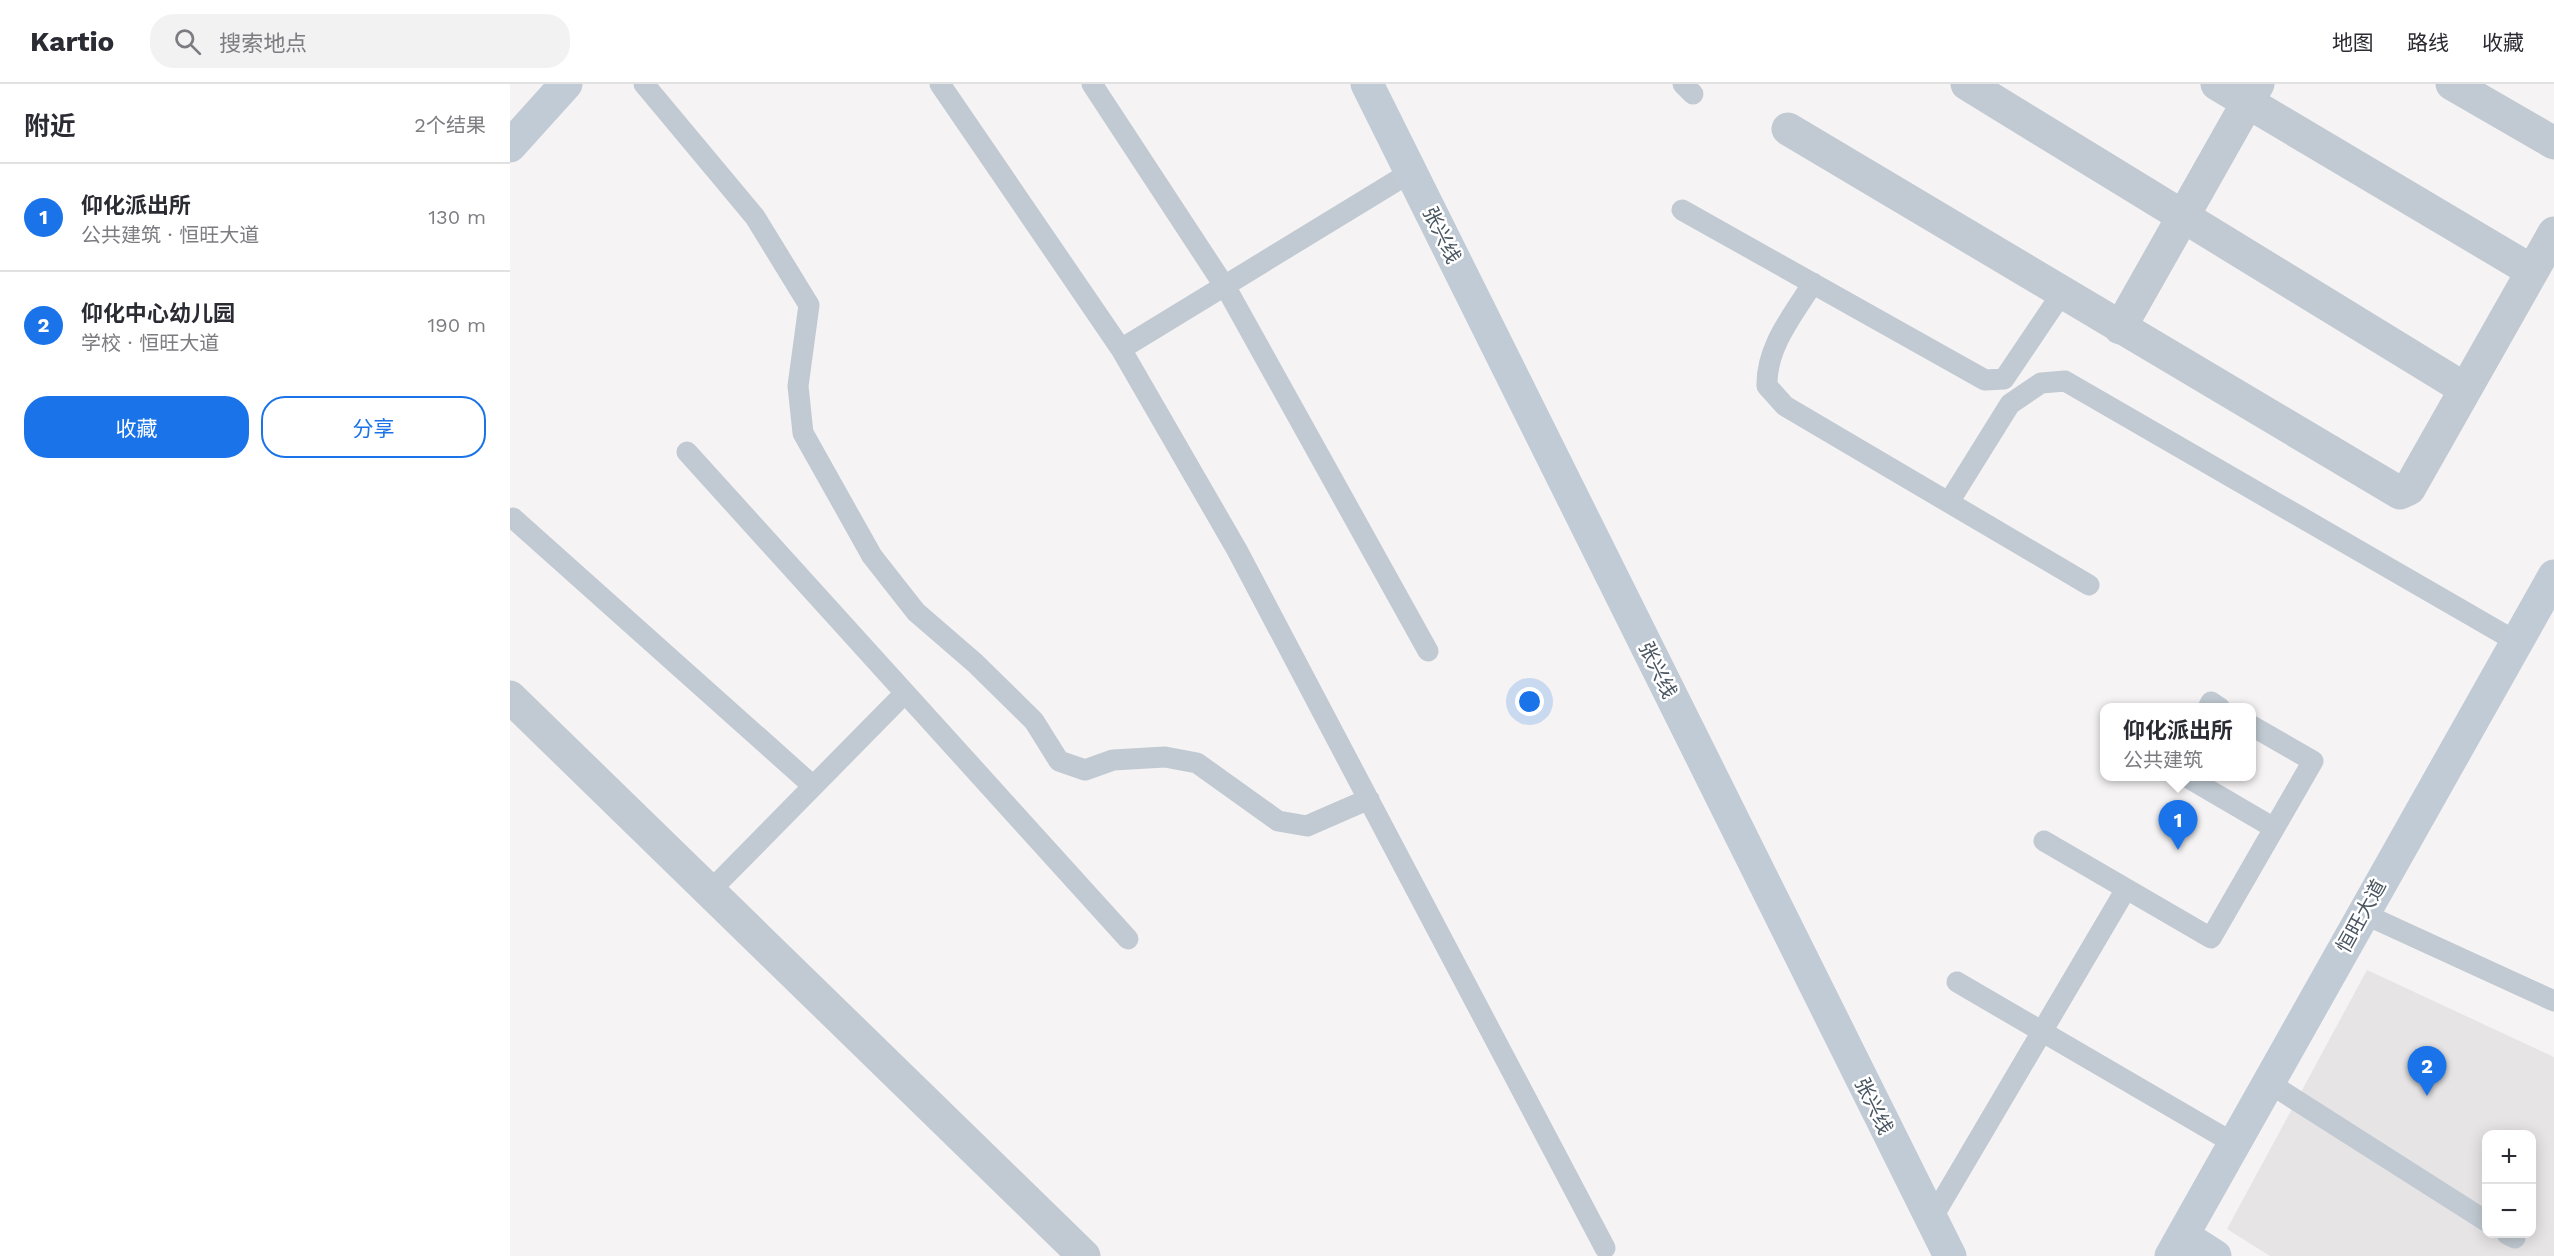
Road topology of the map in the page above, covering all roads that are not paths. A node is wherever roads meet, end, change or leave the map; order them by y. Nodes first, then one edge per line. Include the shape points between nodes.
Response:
1 (566, 84) edge
2 (644, 84) edge
3 (940, 84) edge
4 (1092, 84) edge
5 (1367, 84) edge
6 (1967, 84) edge
7 (2217, 84) edge
8 (2452, 84) edge
9 (2253, 93) edge
10 (1788, 129) dead end
11 (2554, 143) edge
12 (510, 146) edge
13 (1411, 172) junction
14 (1682, 210) dead end
15 (2183, 216) junction
16 (2554, 233) edge
17 (2532, 271) junction
18 (1813, 283) junction
19 (1224, 286) junction
20 (2062, 293) junction
21 (2120, 328) junction
22 (1121, 349) junction
23 (2465, 388) junction
24 (687, 452) dead end
25 (1949, 502) junction
26 (513, 518) dead end
27 (2554, 576) edge
28 (2089, 585) dead end
29 (2517, 642) junction
30 (1428, 651) dead end
31 (905, 693) junction
32 (510, 697) edge
33 (2256, 728) edge
34 (2192, 781) edge
35 (813, 786) junction
36 (1368, 799) junction
37 (2274, 828) junction
38 (2044, 841) dead end
39 (2126, 888) junction
40 (710, 891) junction
41 (2362, 913) junction
42 (1128, 939) dead end
43 (1957, 982) dead end
44 (2554, 1001) edge
45 (2042, 1032) junction
46 (2269, 1083) junction
47 (2235, 1144) junction
48 (2482, 1218) edge
49 (1931, 1220) junction
50 (2177, 1246) edge
51 (1605, 1248) dead end
52 (1084, 1256) edge
53 (1950, 1256) edge
54 (2215, 1256) edge

1 - 12 street
2 - 36 lane via 755,217 809,305 798,386 803,433 872,556 916,612 1034,721 1059,761 1085,770 1113,760 1165,758 1197,763 1278,821 1307,826
3 - 22 lane
4 - 19 lane
5 - 13 street, 张兴线
6 - 15 street
7 - 9 street
8 - 11 street
9 - 15 street
9 - 17 street
10 - 20 street
13 - 19 lane
13 - 49 street, 张兴线
14 - 18 lane
15 - 21 street
15 - 23 street
16 - 17 street
17 - 23 street
18 - 20 lane via 1985,380 2004,379
18 - 25 lane via 1774,347 1767,369 1767,386 1785,406
19 - 22 lane
19 - 30 lane
20 - 21 street
21 - 23 street via 2400,493 2409,489
22 - 36 lane via 1237,550
24 - 31 lane
25 - 28 lane
25 - 29 lane via 2010,404 2041,382 2065,381
26 - 35 lane
27 - 29 street, 恒旺大道
29 - 41 street, 恒旺大道
31 - 35 lane
31 - 42 lane
32 - 40 street
33 - 37 lane via 2313,761
34 - 37 lane
35 - 40 lane
36 - 51 lane
37 - 39 lane via 2211,938
38 - 39 lane
39 - 45 lane
40 - 52 street
41 - 44 lane
41 - 46 street, 恒旺大道
43 - 45 lane
45 - 47 lane
45 - 49 lane
46 - 47 street, 恒旺大道
46 - 48 lane
47 - 50 street, 恒旺大道
49 - 53 street, 张兴线
50 - 54 street

